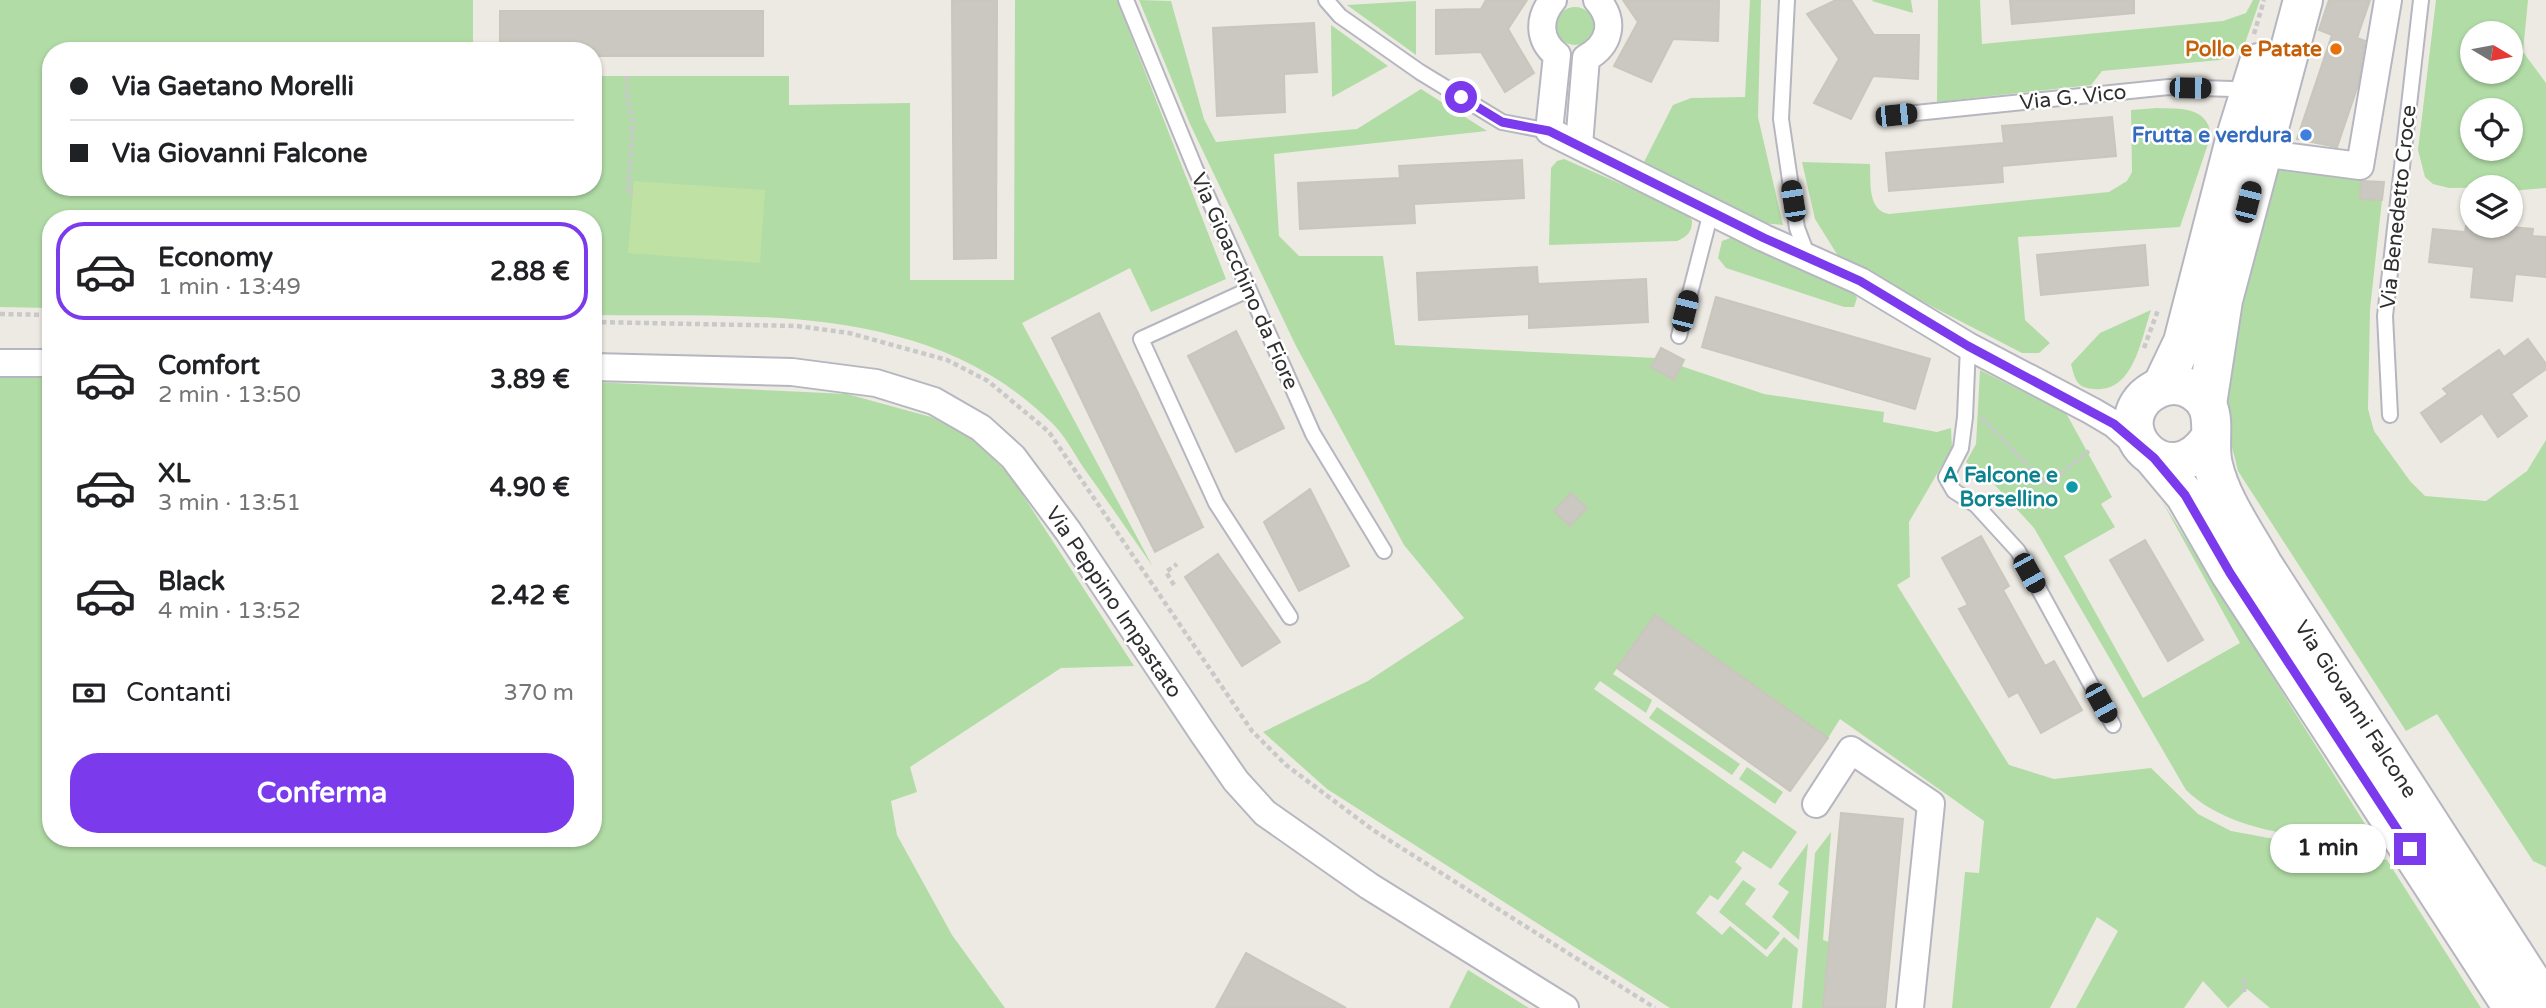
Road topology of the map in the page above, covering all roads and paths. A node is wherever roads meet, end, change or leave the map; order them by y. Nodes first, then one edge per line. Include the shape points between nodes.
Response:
1 (1126, 0) edge
2 (1326, 0) edge
3 (1553, 0) edge
4 (1597, 0) edge
5 (1787, 0) edge
6 (2276, 0) edge
7 (2303, 0) edge
8 (2388, 0) edge
9 (2421, 0) edge
10 (627, 76) dead end
11 (2250, 94) junction
12 (1896, 115) dead end
13 (1549, 131) junction
14 (1579, 145) junction
15 (2260, 153) junction
16 (633, 193) dead end
17 (1711, 212) junction
18 (1808, 257) junction
19 (1248, 290) junction
20 (0, 314) edge
21 (42, 315) edge
22 (1679, 336) dead end
23 (1968, 346) junction
24 (0, 363) edge
25 (42, 363) edge
26 (602, 367) edge
27 (2152, 394) junction
28 (2092, 411) junction
29 (1979, 415) dead end
30 (2390, 415) dead end
31 (2208, 423) junction
32 (2089, 451) dead end
33 (2149, 454) junction
34 (1384, 551) dead end
35 (1177, 564) dead end
36 (1174, 585) dead end
37 (1290, 617) dead end
38 (2113, 725) dead end
39 (1816, 804) dead end
40 (2244, 976) dead end
41 (2244, 992) dead end
42 (2546, 1004) edge
43 (1564, 1008) edge
44 (1910, 1008) edge
45 (2513, 1008) edge

1 - 19 lane, Via Gioacchino da Fiore
2 - 13 lane via 1340,16 1420,72 1502,122
3 - 13 street via 1542,29 1545,41 1558,55
4 - 14 street via 1609,25 1605,43 1586,58
5 - 18 lane via 1781,119 1797,228
6 - 11 street
7 - 15 street
8 - 15 street via 2360,166
9 - 30 lane, Via Benedetto Croce via 2385,316
10 - 16 path via 633,122 628,193
11 - 12 lane, Via G. Vico via 2169,87
11 - 27 street via 2183,342
13 - 14 street
14 - 17 street
15 - 31 street via 2223,300
17 - 18 street
17 - 22 lane
18 - 23 street via 1860,281
19 - 34 lane, Via Gioacchino da Fiore via 1313,433
19 - 37 lane via 1141,339 1216,503
20 - 21 path
23 - 28 street
23 - 38 lane via 1961,448 1946,477 1954,491 1976,505 2018,551
24 - 25 street
26 - 43 street, Via Peppino Impastato via 792,372 876,383 934,401 981,428 1029,478 1236,781 1265,813 1369,887
27 - 28 street
27 - 31 street via 2188,388
27 - 33 street via 2134,426
28 - 33 street
29 - 32 path via 2047,485
31 - 33 street via 2201,452 2178,463
31 - 42 street, Via Giovanni Falcone via 2220,488 2263,565
33 - 45 street, Via Giovanni Falcone via 2185,495 2230,573
35 - 36 path via 1166,572
39 - 44 street via 1851,750 1931,804
40 - 41 path

